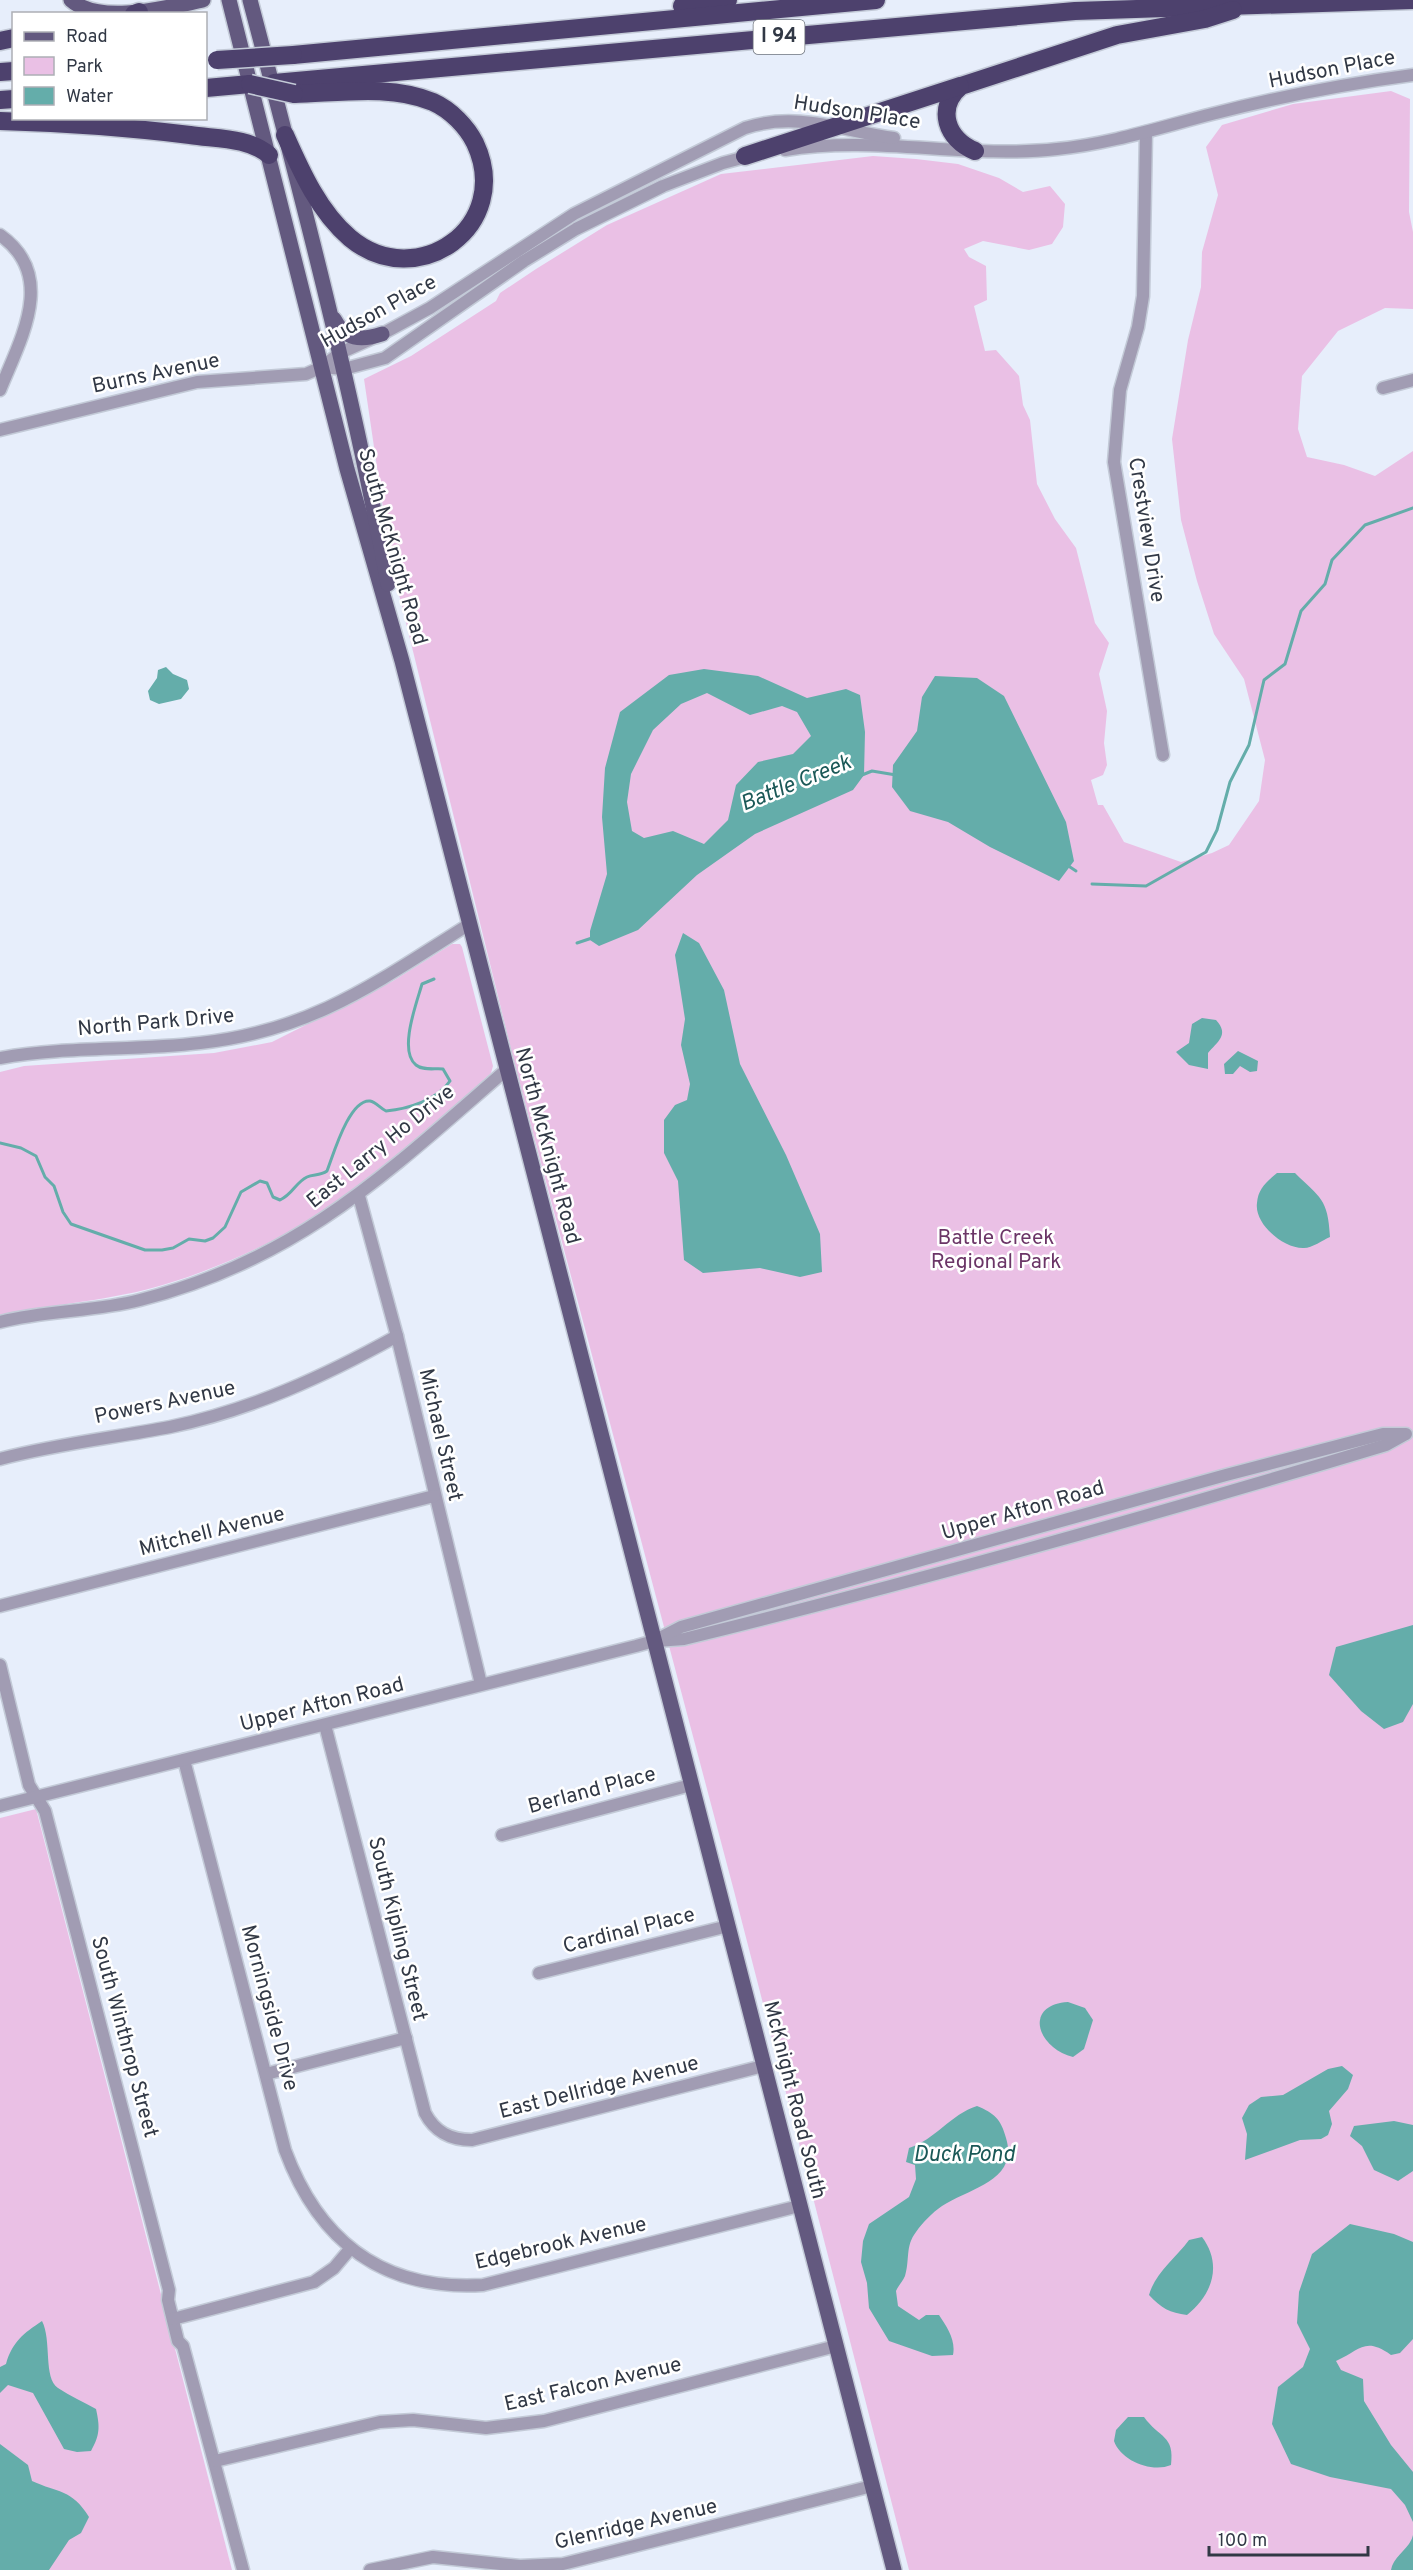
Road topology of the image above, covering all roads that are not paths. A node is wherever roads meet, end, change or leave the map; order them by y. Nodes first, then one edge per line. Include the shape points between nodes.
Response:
1 (71, 0) edge
2 (203, 0) edge
3 (229, 0) edge
4 (250, 0) edge
5 (728, 0) edge
6 (876, 0) edge
7 (1413, 0) edge
8 (1257, 3) junction
9 (97, 12) edge
10 (141, 12) edge
11 (640, 21) junction
12 (211, 60) edge
13 (1413, 75) edge
14 (961, 86) junction
15 (214, 87) edge
16 (298, 87) junction
17 (0, 121) edge
18 (839, 126) junction
19 (1146, 132) junction
20 (285, 135) junction
21 (975, 151) junction
22 (269, 155) junction
23 (745, 156) junction
24 (0, 235) edge
25 (327, 306) junction
26 (382, 334) junction
27 (340, 352) junction
28 (322, 367) junction
29 (344, 369) junction
30 (1413, 380) edge
31 (1383, 388) dead end
32 (0, 390) edge
33 (0, 430) edge
34 (402, 660) junction
35 (1163, 755) dead end
36 (468, 925) junction
37 (0, 1058) edge
38 (506, 1070) junction
39 (359, 1196) junction
40 (0, 1322) edge
41 (397, 1336) junction
42 (1409, 1433) edge
43 (0, 1459) edge
44 (434, 1496) junction
45 (0, 1606) edge
46 (654, 1641) junction
47 (0, 1665) edge
48 (481, 1684) junction
49 (325, 1725) junction
50 (184, 1760) junction
51 (691, 1785) junction
52 (37, 1796) junction
53 (0, 1806) edge
54 (502, 1835) dead end
55 (728, 1926) junction
56 (539, 1973) dead end
57 (405, 2038) junction
58 (764, 2066) junction
59 (266, 2074) junction
60 (445, 2135) joint
61 (799, 2206) junction
62 (350, 2249) junction
63 (176, 2318) junction
64 (836, 2346) junction
65 (215, 2461) junction
66 (872, 2486) junction
67 (243, 2570) edge
68 (370, 2570) edge
69 (894, 2570) edge

1 - 9 main road
2 - 10 main road
3 - 22 main road, South McKnight Road
4 - 20 main road, South McKnight Road
5 - 11 highway via 686,5
6 - 11 highway, I 94
7 - 8 highway, I 94
8 - 14 highway via 1205,19 1117,35
8 - 16 highway, I 94 via 964,19
11 - 12 highway, I 94, bridge
13 - 19 street, Hudson Place via 1238,107
14 - 18 highway
14 - 21 highway via 946,107 948,126 958,142
15 - 16 highway, bridge
16 - 20 highway via 381,92 434,102 449,112 472,137 481,157 484,186 477,214 465,233 428,255 400,258 372,251 346,234 310,188
17 - 22 highway via 111,125 254,145
18 - 21 street, Hudson Place
18 - 23 highway
18 - 26 street, Hudson Place via 775,121 738,131 566,218 430,308
19 - 21 street, Hudson Place via 1057,149
19 - 35 street, Crestview Drive via 1142,306 1120,390 1114,462
20 - 25 main road, South McKnight Road
21 - 23 street, Hudson Place via 843,144
22 - 28 main road, South McKnight Road
23 - 29 street, Hudson Place via 674,182 596,218 524,261 391,354 371,364
24 - 32 street via 23,260 32,293 27,322
25 - 26 main road via 339,329 347,335 365,340
25 - 27 main road, South McKnight Road
26 - 27 street, Hudson Place
27 - 28 street, Hudson Place
27 - 29 main road, South McKnight Road
28 - 29 street, Hudson Place
28 - 33 street, Burns Avenue via 306,374 197,382
28 - 34 main road, South McKnight Road
29 - 34 main road, South McKnight Road
30 - 31 street
34 - 36 main road, North McKnight Road
36 - 37 street, North Park Drive via 382,981 292,1024 199,1043 65,1050
36 - 38 main road, North McKnight Road
38 - 39 street, East Larry Ho Drive
38 - 46 main road, North McKnight Road
39 - 40 street, East Larry Ho Drive via 251,1261 185,1286 98,1309
39 - 41 street, Michael Street
41 - 43 street, Powers Avenue via 323,1376 248,1406 170,1426 61,1443
41 - 44 street, Michael Street
42 - 46 street, Upper Afton Road via 1386,1445 1230,1492 887,1588 684,1639
42 - 46 street, Upper Afton Road via 1383,1434 1226,1475 681,1627
44 - 45 street, Mitchell Avenue
44 - 48 street, Michael Street
46 - 48 street, Upper Afton Road
46 - 51 main road, McKnight Road South
47 - 52 street, South Winthrop Street via 29,1785
48 - 49 street, Upper Afton Road
49 - 50 street, Upper Afton Road
49 - 57 street, South Kipling Street
50 - 52 street, Upper Afton Road
50 - 59 street, Morningside Drive
51 - 54 street, Berland Place
51 - 55 main road, McKnight Road South
52 - 53 street, Upper Afton Road
52 - 63 street, South Winthrop Street via 45,1808 169,2290 168,2300
55 - 56 street, Cardinal Place
55 - 58 main road, McKnight Road South
57 - 59 street
57 - 60 street, South Kipling Street via 425,2113 430,2123
58 - 60 street, East Dellridge Avenue via 472,2140
58 - 61 main road, McKnight Road South
59 - 62 street, Morningside Drive via 294,2174 317,2214
61 - 62 street, Edgebrook Avenue via 483,2285 422,2282 375,2264
61 - 64 main road, McKnight Road South
62 - 63 street via 334,2268 314,2282
63 - 65 street, South Winthrop Street via 178,2341 183,2346
64 - 65 street, East Falcon Avenue via 535,2423 486,2428 413,2420 380,2422
64 - 66 main road, McKnight Road South
65 - 67 street, South Winthrop Street
66 - 68 street, Glenridge Avenue via 563,2564 520,2566 434,2558
66 - 69 main road, McKnight Road South

